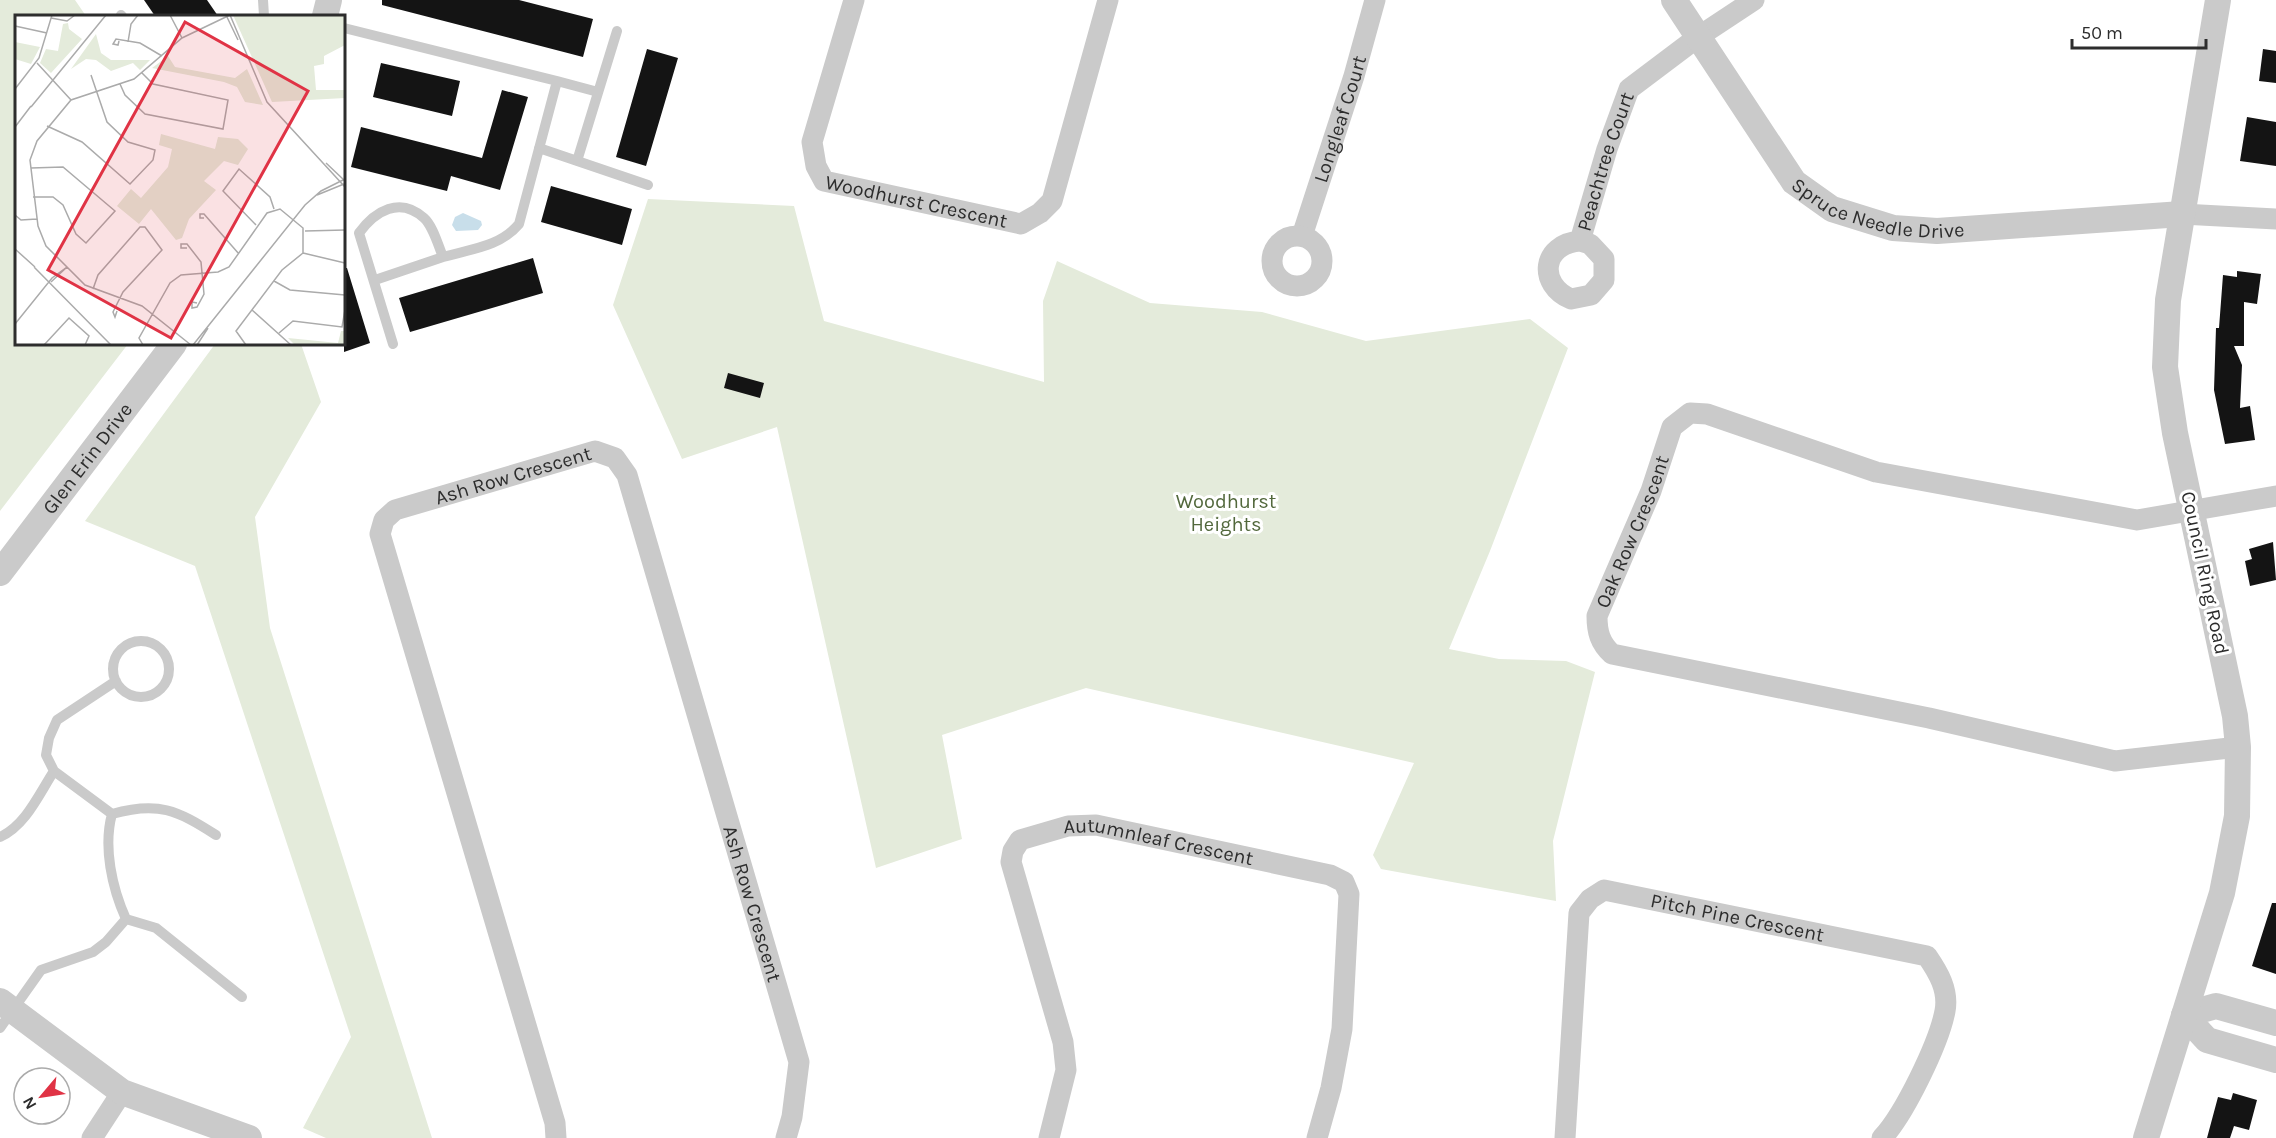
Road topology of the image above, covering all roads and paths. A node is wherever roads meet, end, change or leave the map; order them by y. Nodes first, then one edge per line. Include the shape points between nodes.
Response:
1 (262, 0) edge
2 (329, 0) edge
3 (854, 0) edge
4 (1108, 0) edge
5 (1376, 0) edge
6 (1674, 0) edge
7 (1754, 0) edge
8 (2218, 0) edge
9 (264, 15) edge
10 (325, 15) edge
11 (345, 28) edge
12 (617, 30) dead end
13 (1698, 37) junction
14 (557, 81) junction
15 (598, 92) junction
16 (539, 148) junction
17 (577, 161) junction
18 (648, 185) dead end
19 (2182, 214) junction
20 (2276, 219) edge
21 (1302, 236) dead end
22 (1580, 241) dead end
23 (443, 257) junction
24 (375, 280) junction
25 (393, 344) dead end
26 (173, 345) edge
27 (2276, 496) edge
28 (2191, 510) junction
29 (0, 573) edge
30 (116, 681) junction
31 (2238, 747) junction
32 (54, 771) junction
33 (112, 814) junction
34 (216, 835) dead end
35 (0, 837) edge
36 (126, 919) junction
37 (242, 997) dead end
38 (4, 1013) edge
39 (2184, 1015) junction
40 (2276, 1023) edge
41 (2276, 1060) edge
42 (123, 1092) junction
43 (92, 1138) edge
44 (249, 1138) edge
45 (556, 1138) edge
46 (786, 1138) edge
47 (1049, 1138) edge
48 (1317, 1138) edge
49 (1565, 1138) edge
50 (1882, 1138) edge
51 (2146, 1138) edge

1 - 9 lane
2 - 10 street
3 - 4 street, Woodhurst Crescent via 812,142 816,166 824,181 1021,224 1052,201
5 - 21 street, Longleaf Court
6 - 13 street, Spruce Needle Drive
7 - 13 street, Peachtree Court
8 - 19 street, Council Ring Road
11 - 14 lane
12 - 15 lane
13 - 19 street, Spruce Needle Drive via 1794,182 1832,209 1893,228 1938,231
13 - 22 street, Peachtree Court via 1629,89
14 - 15 lane
14 - 16 lane
15 - 17 lane
16 - 17 lane
16 - 23 lane via 519,224 510,235 496,243
17 - 18 lane
19 - 20 street
19 - 28 street, Council Ring Road via 2168,300 2165,367
23 - 24 lane
23 - 24 lane via 424,218 404,207 386,209 370,217 360,232
24 - 25 lane
26 - 29 street, Glen Erin Drive
27 - 28 street, Oak Row Crescent
28 - 31 street, Council Ring Road via 2235,716
28 - 31 street, Oak Row Crescent via 2137,520 1876,472 1707,414 1690,413 1672,427 1651,490 1597,616 1597,631 1612,654 1907,713 2115,761
30 - 30 lane via 114,662 133,642 152,643 166,656 168,675 158,691 140,697 122,689
30 - 32 lane via 57,720 46,755
31 - 39 street, Council Ring Road via 2237,816 2222,893
32 - 33 lane
32 - 35 lane via 22,821
33 - 34 lane via 158,808 183,814
33 - 36 lane via 106,834 117,900
36 - 37 lane via 156,928
36 - 38 lane via 93,952 41,970
38 - 42 street
39 - 40 street via 2216,1006
39 - 41 street via 2207,1040
39 - 51 street, Council Ring Road
42 - 43 street
42 - 44 street
45 - 46 street, Ash Row Crescent via 552,1112 380,534 384,520 395,510 595,451 615,458 627,475 800,1062
47 - 48 street, Autumnleaf Crescent via 1066,1070 1063,1042 1011,862 1020,840 1068,826 1096,825 1330,875 1344,882 1349,894 1342,1029
49 - 50 street, Pitch Pine Crescent via 1580,913 1590,899 1604,890 1927,956 1941,976 1945,1010 1920,1079

